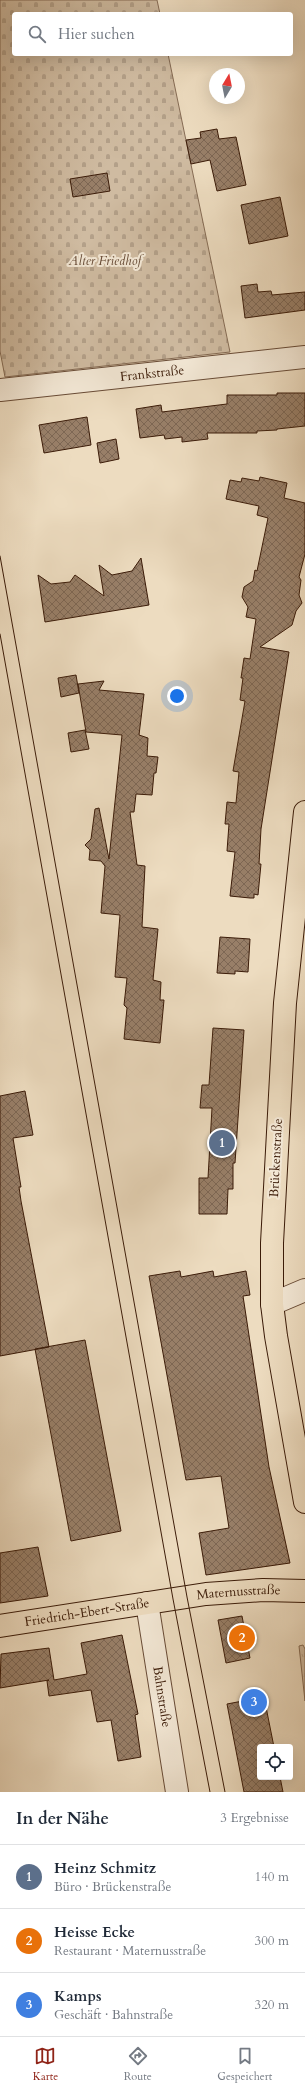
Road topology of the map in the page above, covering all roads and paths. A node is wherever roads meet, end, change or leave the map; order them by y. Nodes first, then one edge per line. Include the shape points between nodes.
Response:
1 (305, 357) edge
2 (4, 390) edge
3 (305, 812) edge
4 (305, 1290) edge
5 (272, 1304) junction
6 (305, 1502) edge
7 (305, 1591) edge
8 (173, 1599) joint
9 (147, 1603) junction
10 (0, 1626) edge
11 (177, 1792) edge

1 - 2 street, Frankstraße
3 - 5 main road, Brückenstraße via 285,1002 274,1198
4 - 5 street
5 - 6 main road, Brückenstraße via 288,1415
7 - 8 main road, Maternusstraße via 263,1590
8 - 9 main road, Friedrich-Ebert-Straße
9 - 10 main road, Friedrich-Ebert-Straße
9 - 11 street, Bahnstraße

